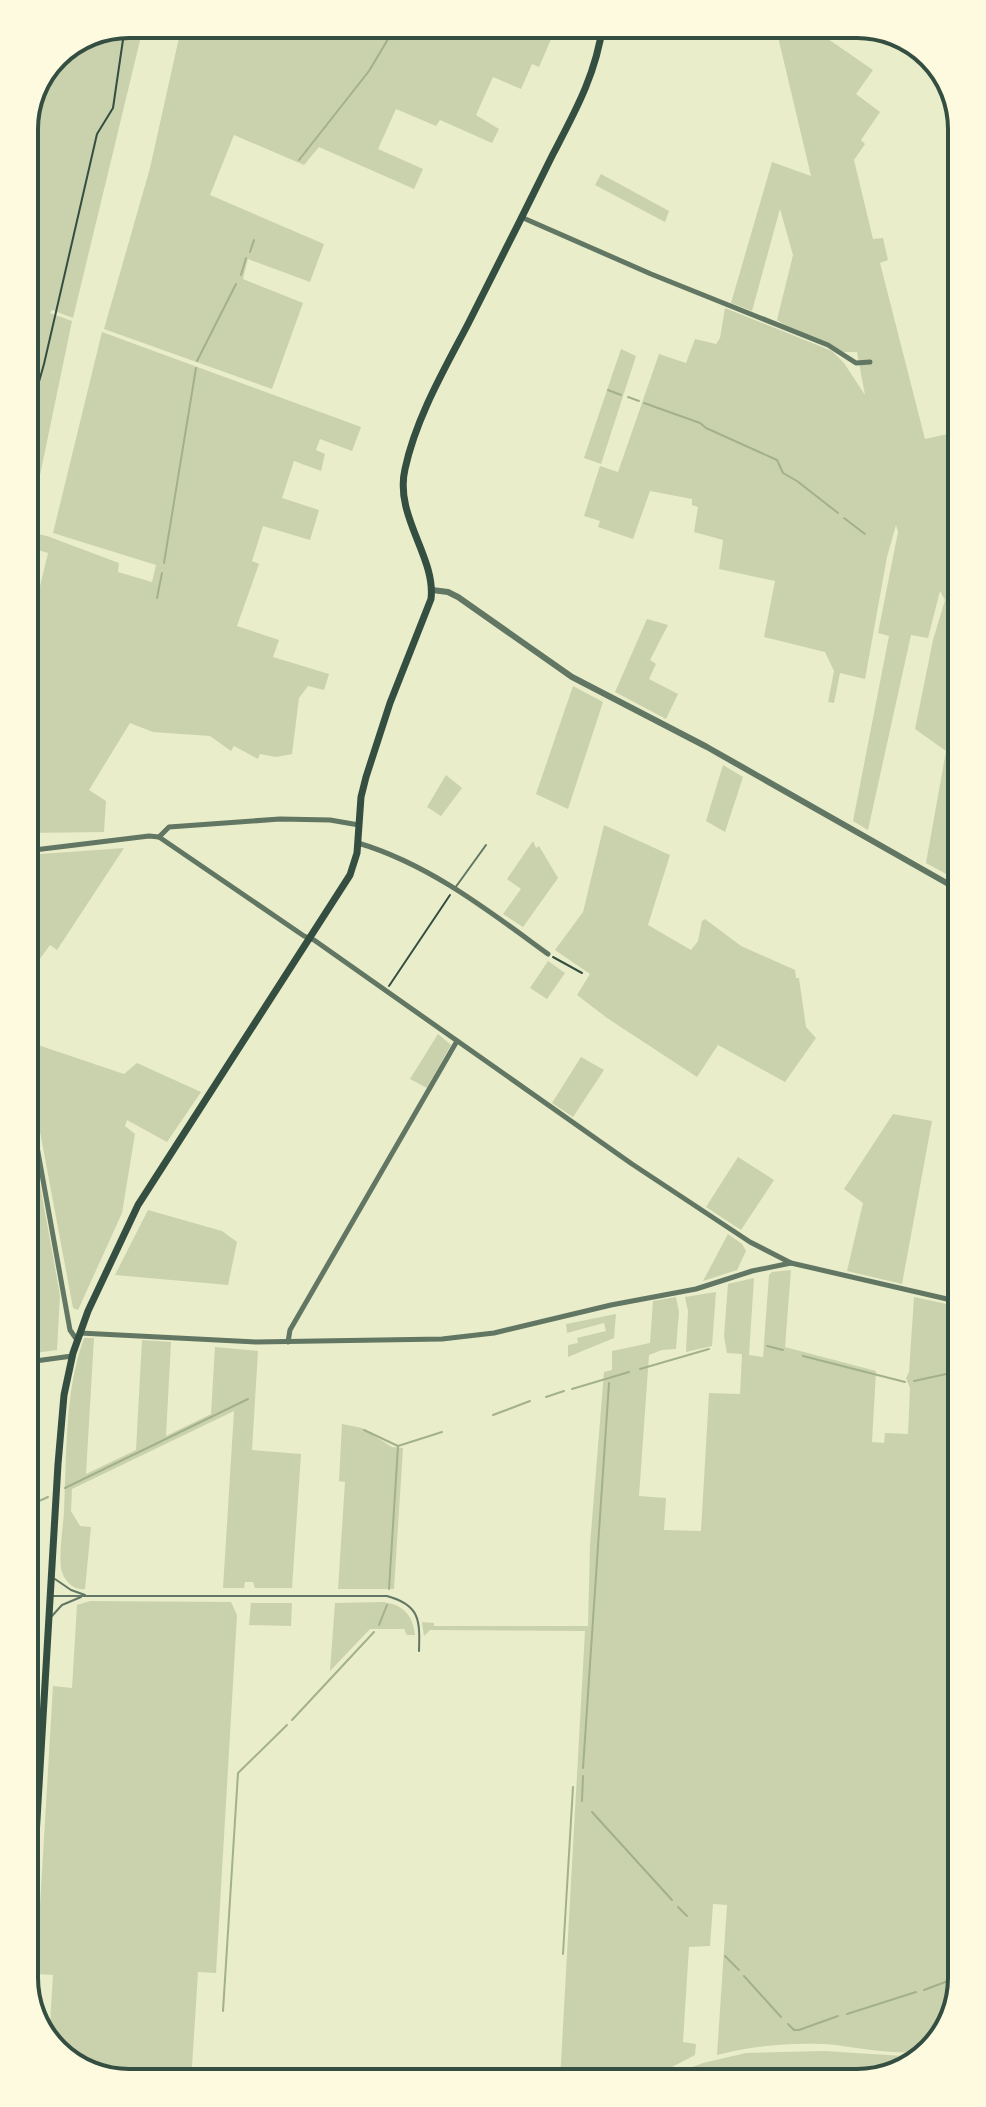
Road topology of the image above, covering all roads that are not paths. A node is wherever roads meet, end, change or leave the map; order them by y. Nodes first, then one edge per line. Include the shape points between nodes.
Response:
1 (600, 38) edge
2 (521, 217) junction
3 (870, 362) dead end
4 (432, 590) junction
5 (359, 825) junction
6 (159, 837) junction
7 (358, 843) junction
8 (486, 845) dead end
9 (38, 850) edge
10 (948, 884) edge
11 (454, 889) junction
12 (310, 939) junction
13 (548, 954) road end
14 (457, 1041) junction
15 (38, 1152) edge
16 (791, 1263) junction
17 (948, 1299) edge
18 (78, 1336) junction
19 (288, 1342) junction
20 (72, 1356) junction
21 (38, 1361) edge
22 (52, 1577) junction
23 (51, 1595) junction
24 (86, 1595) junction
25 (49, 1620) junction
26 (419, 1651) dead end
27 (38, 1804) edge

1 - 2 main road via 590,82
2 - 3 street via 828,345 856,363
2 - 4 main road via 431,398 404,471 406,507
4 - 5 main road via 366,777
4 - 10 street via 458,597 572,677
5 - 6 street via 309,819 208,822 169,827
5 - 7 main road
6 - 9 street
6 - 12 street
7 - 11 street via 406,860
7 - 12 main road via 350,875
8 - 11 lane
11 - 13 street
12 - 14 street
12 - 18 main road via 145,1192
14 - 16 street via 632,1164
14 - 19 street via 290,1330
15 - 18 street via 70,1330
16 - 17 street
16 - 19 street via 494,1333 419,1341
18 - 19 street
18 - 20 main road
20 - 21 street
20 - 22 main road via 64,1395
22 - 23 main road
22 - 24 lane
23 - 24 lane
23 - 25 main road
24 - 25 lane via 61,1606
24 - 26 lane via 387,1596 413,1609
25 - 27 main road

